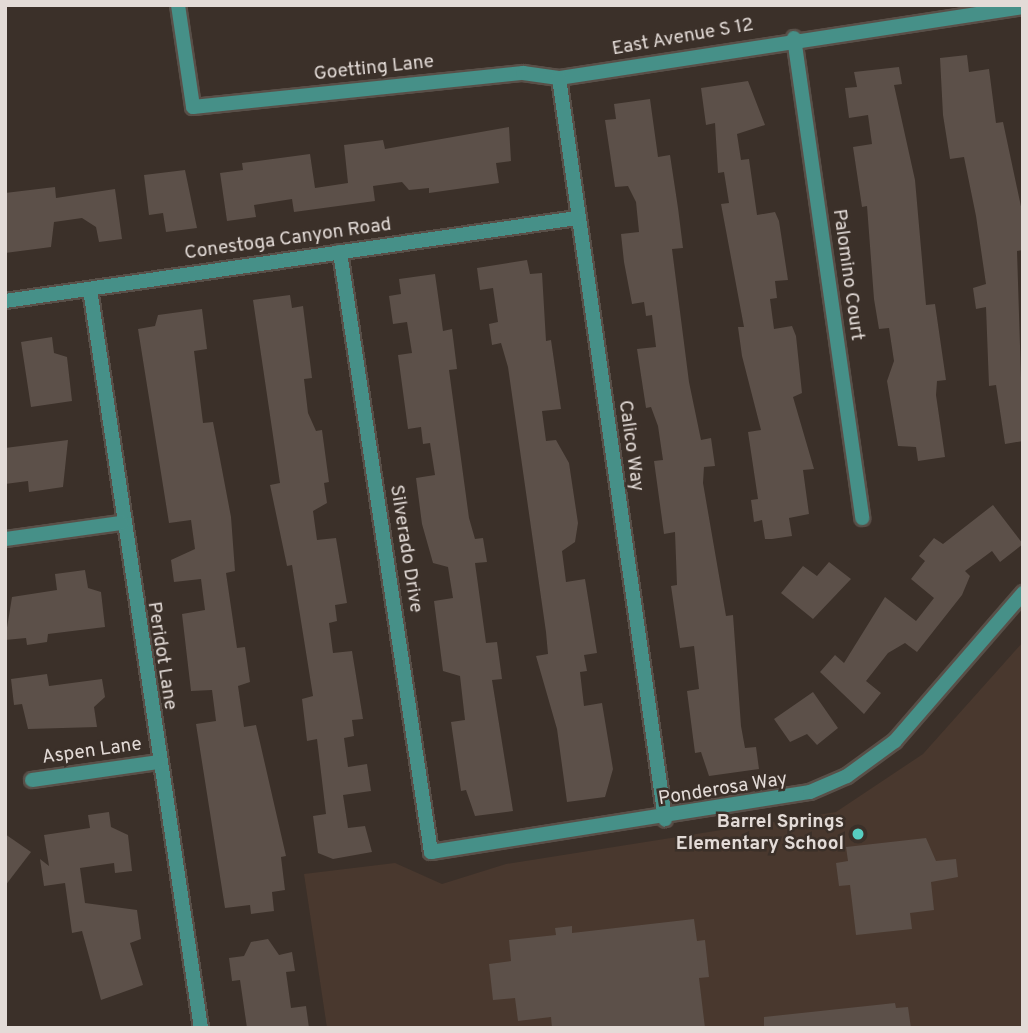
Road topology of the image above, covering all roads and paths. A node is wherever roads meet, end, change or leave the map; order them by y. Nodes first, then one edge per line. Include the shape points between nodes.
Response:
1 (178, 5) edge
2 (1023, 7) edge
3 (794, 38) junction
4 (559, 78) junction
5 (577, 218) junction
6 (340, 252) junction
7 (90, 289) junction
8 (5, 302) edge
9 (862, 518) dead end
10 (121, 523) junction
11 (5, 539) edge
12 (1023, 593) edge
13 (158, 762) junction
14 (32, 780) dead end
15 (664, 819) junction
16 (431, 852) joint
17 (201, 1028) edge

1 - 4 street, Goetting Lane via 193,107 523,73
2 - 3 street, East Avenue S 12
3 - 4 street, East Avenue S 12
3 - 9 street, Palomino Court
4 - 5 street, Calico Way
5 - 6 street, Conestoga Canyon Road
5 - 15 street, Calico Way
6 - 7 street, Conestoga Canyon Road
6 - 16 street, Silverado Drive
7 - 8 street, Conestoga Canyon Road
7 - 10 street, Peridot Lane
10 - 11 street
10 - 13 street, Peridot Lane
12 - 15 street, Ponderosa Way via 895,741 847,776 794,799
13 - 14 street, Aspen Lane
13 - 17 street, Peridot Lane
15 - 16 street, Ponderosa Way

